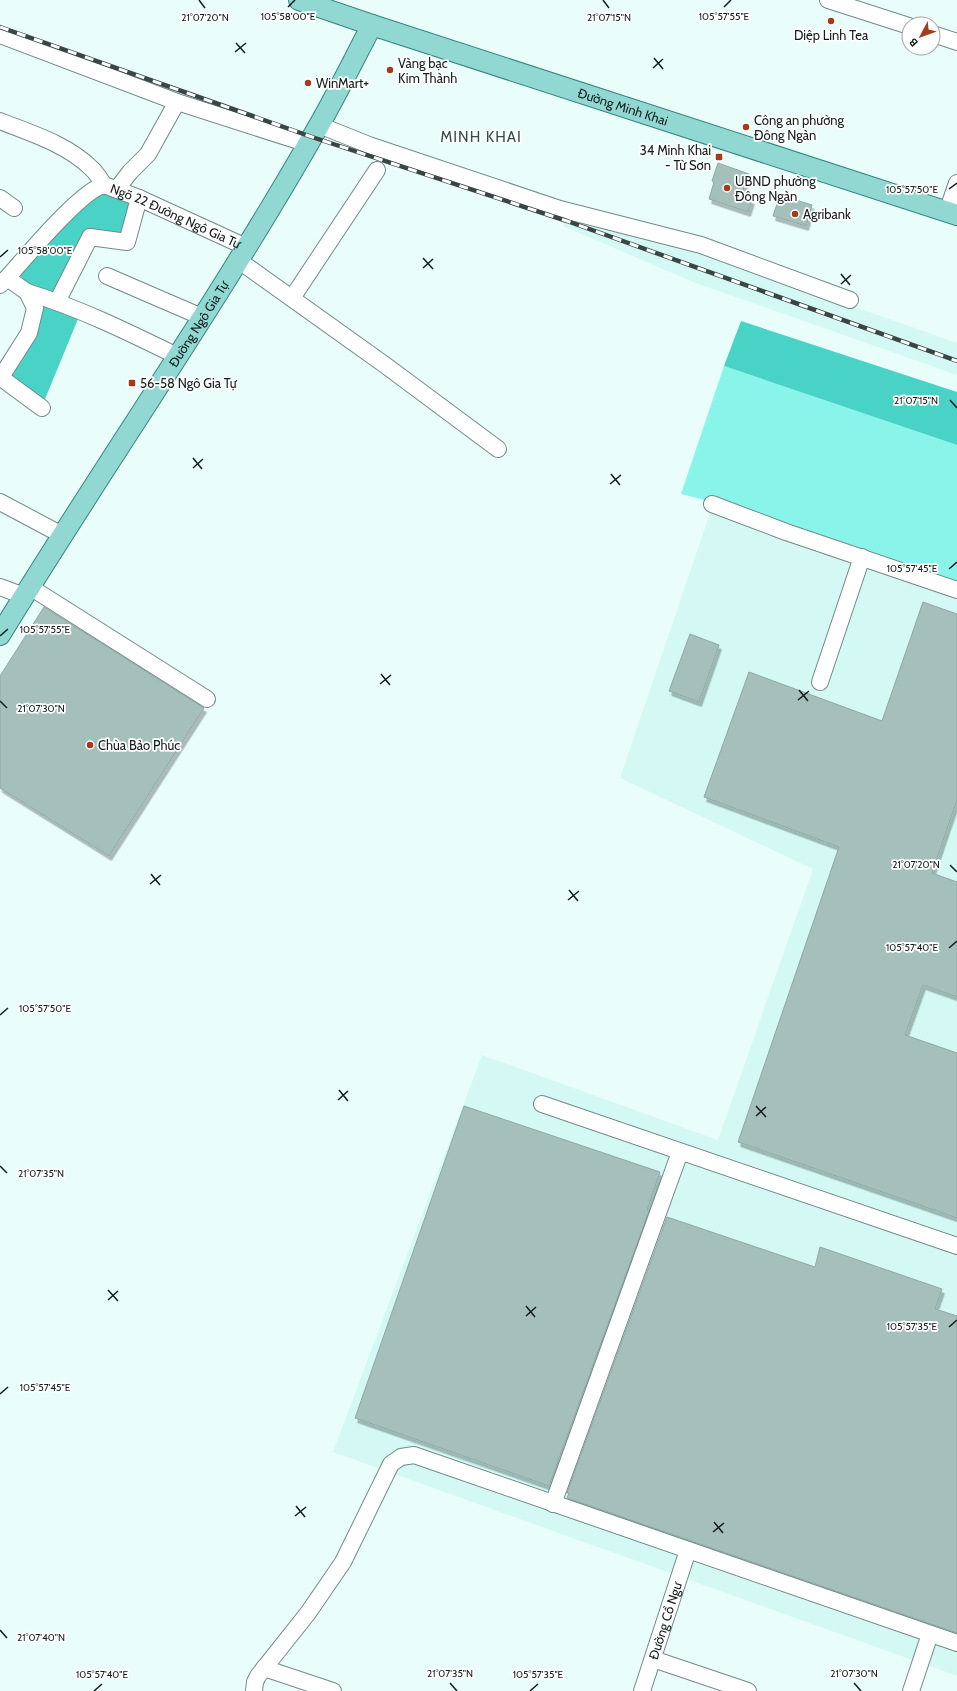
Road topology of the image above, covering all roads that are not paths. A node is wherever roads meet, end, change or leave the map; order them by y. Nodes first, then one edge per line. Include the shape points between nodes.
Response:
1 (299, 0) edge
2 (828, 0) edge
3 (901, 23) edge
4 (372, 25) junction
5 (0, 35) edge
6 (941, 37) edge
7 (957, 42) edge
8 (177, 102) junction
9 (0, 121) edge
10 (319, 125) junction
11 (308, 144) junction
12 (377, 170) dead end
13 (957, 183) edge
14 (111, 187) junction
15 (0, 198) edge
16 (139, 198) junction
17 (14, 208) dead end
18 (952, 214) edge
19 (242, 253) junction
20 (107, 276) dead end
21 (4, 282) edge
22 (27, 292) junction
23 (292, 298) junction
24 (850, 300) dead end
25 (57, 302) junction
26 (202, 317) junction
27 (177, 356) junction
28 (0, 377) edge
29 (42, 408) dead end
30 (498, 449) dead end
31 (0, 502) edge
32 (712, 504) dead end
33 (62, 535) junction
34 (862, 558) junction
35 (0, 587) edge
36 (957, 590) edge
37 (27, 592) junction
38 (0, 635) edge
39 (820, 682) dead end
40 (208, 699) dead end
41 (542, 1104) dead end
42 (680, 1152) junction
43 (957, 1246) edge
44 (553, 1504) junction
45 (688, 1550) junction
46 (930, 1634) junction
47 (957, 1644) edge
48 (653, 1659) junction
49 (264, 1668) junction
50 (254, 1691) edge
51 (333, 1691) edge
52 (642, 1691) edge
53 (748, 1691) edge
54 (910, 1691) edge

1 - 4 main road, Đường Minh Khai
2 - 3 street
4 - 10 main road, Đường Ngô Gia Tự
4 - 18 main road, Đường Minh Khai
5 - 8 street
6 - 7 street
8 - 11 street
8 - 14 street via 148,154
9 - 14 street via 73,154
10 - 11 main road, Đường Ngô Gia Tự
10 - 24 street via 369,145 560,209 701,245
11 - 19 main road, Đường Ngô Gia Tự
12 - 23 street
13 - 18 street
14 - 16 street, Ngõ 22 Đường Ngô Gia Tự
14 - 21 street via 90,192 56,224
15 - 17 street
16 - 19 street, Ngõ 22 Đường Ngô Gia Tự
16 - 25 street via 127,242 90,237
19 - 23 street, Ngõ 22 Đường Ngô Gia Tự
19 - 26 main road, Đường Ngô Gia Tự
20 - 26 street
21 - 22 street
22 - 25 street
22 - 28 street via 35,308 29,333
23 - 30 street, Ngõ 22 Đường Ngô Gia Tự
25 - 27 street
26 - 27 main road, Đường Ngô Gia Tự
27 - 33 main road, Đường Ngô Gia Tự
28 - 29 street
31 - 33 street
32 - 34 street
33 - 37 main road, Đường Ngô Gia Tự
34 - 36 street
34 - 39 street
35 - 37 street
37 - 38 main road, Đường Ngô Gia Tự
37 - 40 street
41 - 42 street
42 - 43 street
42 - 44 street
44 - 45 street
44 - 49 street via 414,1455 401,1457 391,1464 343,1562 308,1613
45 - 46 street
45 - 48 street, Đường Cổ Ngư
46 - 47 street
46 - 54 street
48 - 52 street, Đường Cổ Ngư
48 - 53 street
49 - 50 street via 255,1682
49 - 51 street

